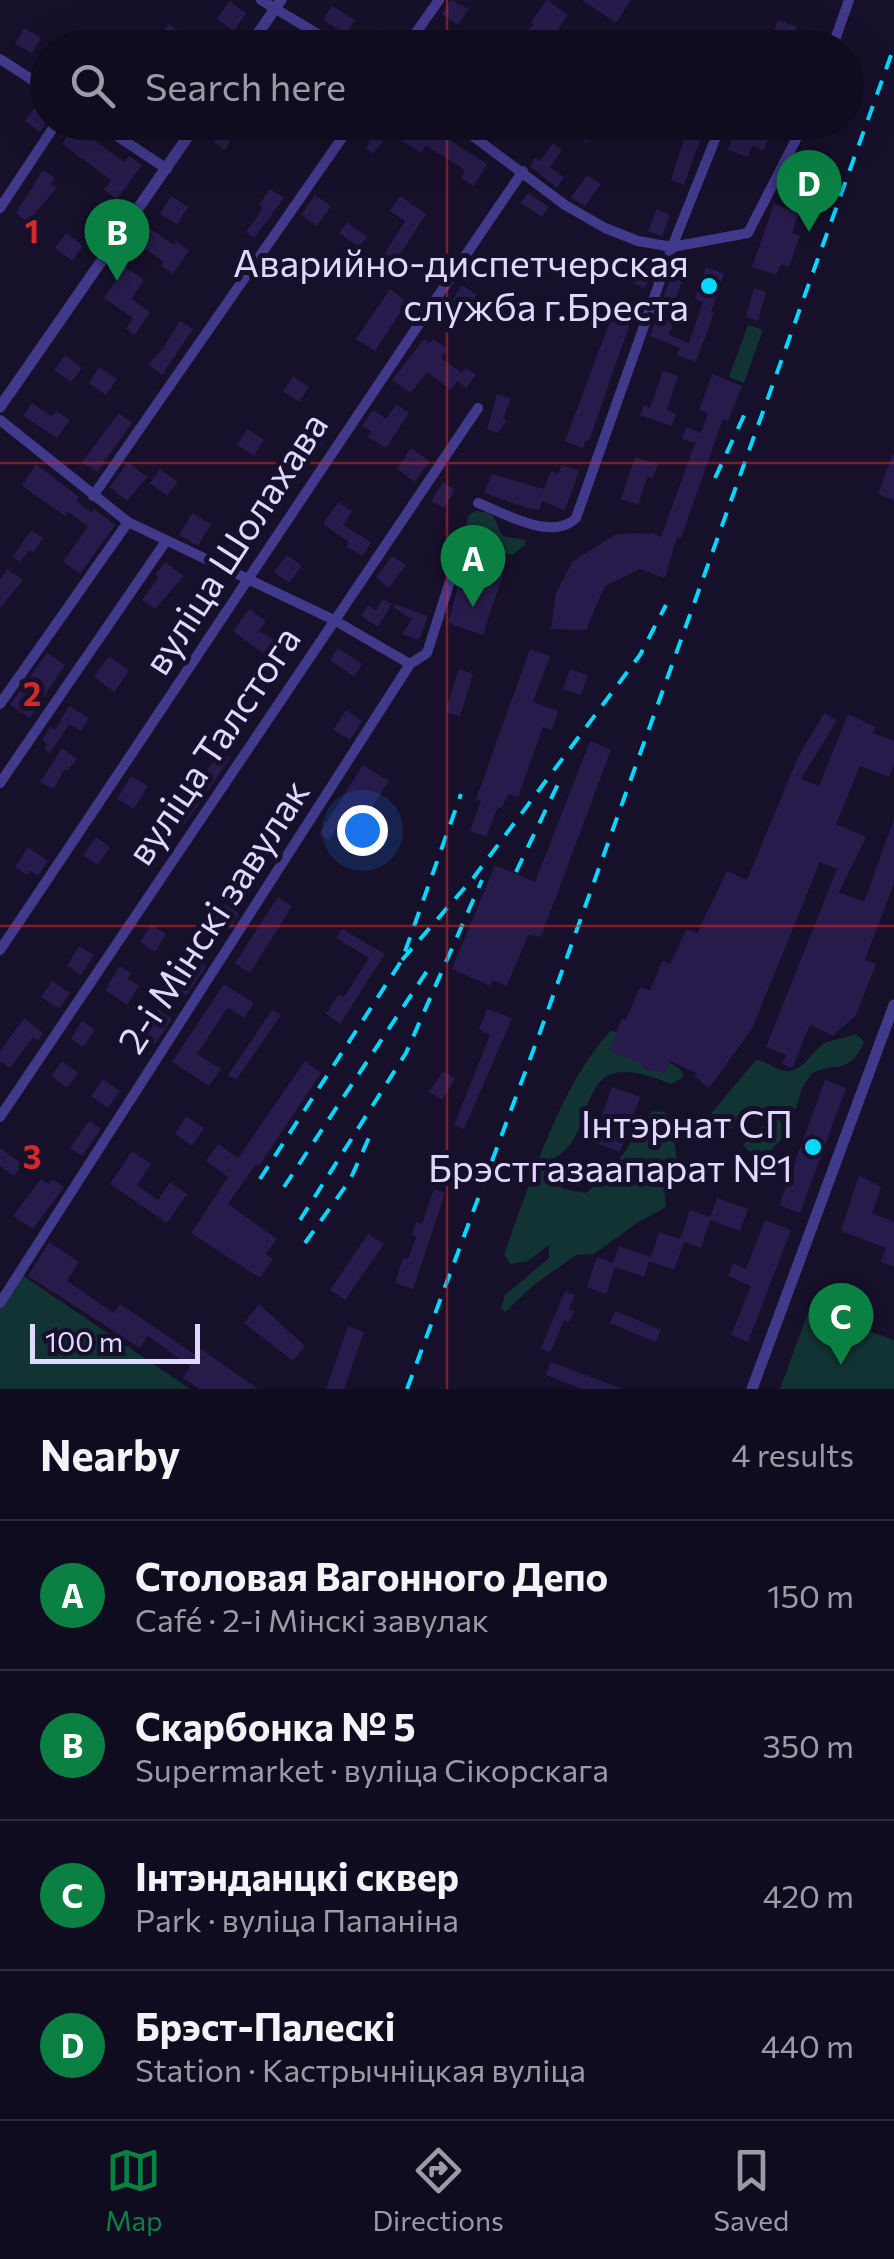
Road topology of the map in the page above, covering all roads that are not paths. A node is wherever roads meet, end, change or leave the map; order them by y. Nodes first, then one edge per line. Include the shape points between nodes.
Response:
1 (438, 0) edge
2 (849, 0) edge
3 (271, 3) edge
4 (257, 30) edge
5 (312, 30) edge
6 (417, 30) edge
7 (838, 30) edge
8 (0, 59) edge
9 (30, 78) edge
10 (45, 140) edge
11 (123, 140) edge
12 (186, 140) edge
13 (340, 140) edge
14 (479, 140) edge
15 (715, 140) edge
16 (796, 140) edge
17 (167, 169) junction
18 (523, 171) junction
19 (0, 208) edge
20 (672, 248) junction
21 (0, 407) edge
22 (478, 408) dead end
23 (0, 420) edge
24 (93, 496) junction
25 (478, 503) dead end
26 (128, 522) junction
27 (166, 541) junction
28 (458, 556) dead end
29 (249, 581) junction
30 (334, 620) junction
31 (410, 664) junction
32 (0, 704) edge
33 (0, 782) edge
34 (0, 950) edge
35 (894, 1006) edge
36 (0, 1116) edge
37 (0, 1302) edge
38 (752, 1389) edge

1 - 6 street
2 - 7 street
3 - 4 street
3 - 5 street
8 - 9 street
10 - 19 street
11 - 17 street
12 - 17 street
13 - 24 street
14 - 18 street
15 - 20 street
16 - 20 street via 748,234
17 - 21 street
18 - 20 street via 605,228
18 - 29 street, вуліца Шолахава
20 - 25 street via 576,518 560,528 536,525
22 - 30 street, вуліца Талстога
23 - 24 street
24 - 26 street
26 - 27 street
26 - 32 street
27 - 29 street
27 - 33 street
28 - 31 street, 2-і Мінскі завулак via 426,653
29 - 30 street
29 - 34 street, вуліца Шолахава
30 - 31 street
30 - 36 street, вуліца Талстога
31 - 37 street, 2-і Мінскі завулак
35 - 38 street

